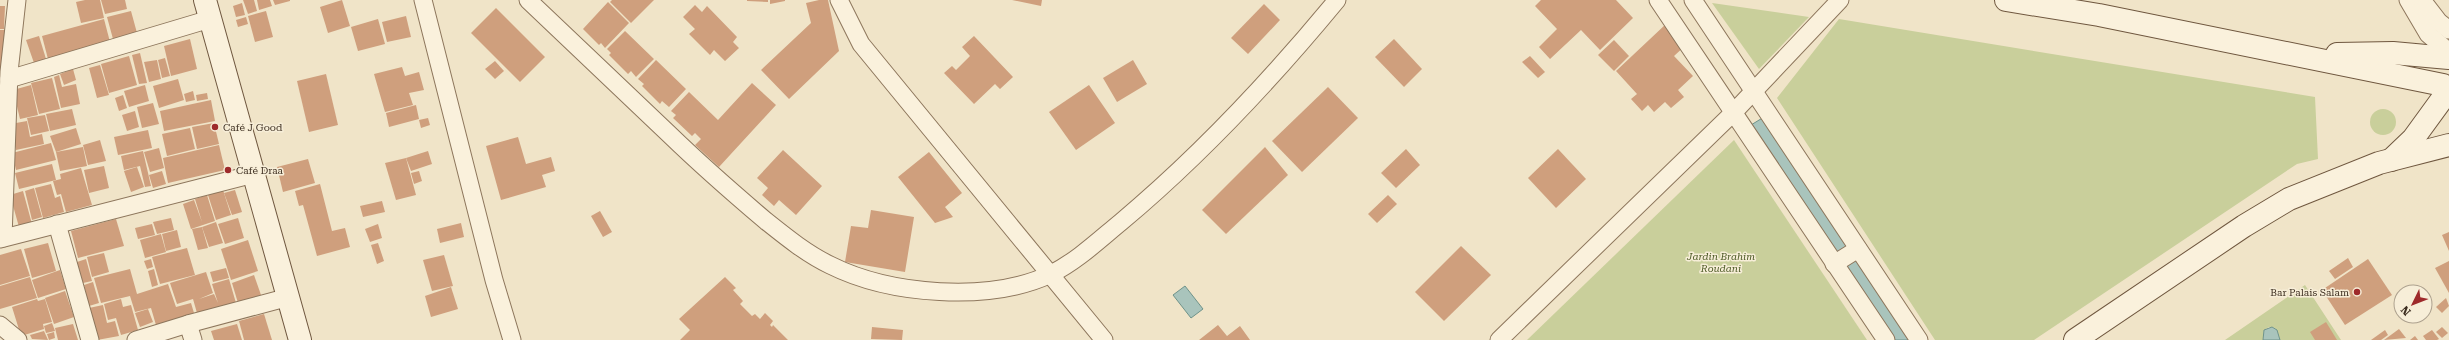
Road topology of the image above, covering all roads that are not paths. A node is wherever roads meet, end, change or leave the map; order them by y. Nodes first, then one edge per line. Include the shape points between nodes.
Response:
1 (17, 0) edge
2 (423, 0) edge
3 (528, 0) edge
4 (838, 0) edge
5 (1337, 0) edge
6 (1658, 0) edge
7 (1693, 0) edge
8 (1840, 0) edge
9 (2006, 0) edge
10 (2408, 0) edge
11 (2422, 0) edge
12 (208, 9) edge
13 (2449, 30) edge
14 (2449, 52) edge
15 (2286, 53) junction
16 (2449, 58) edge
17 (2449, 64) edge
18 (6, 75) edge
19 (1754, 91) junction
20 (2446, 94) edge
21 (1733, 113) junction
22 (2449, 144) edge
23 (2391, 160) junction
24 (254, 174) junction
25 (57, 224) junction
26 (2, 239) edge
27 (1858, 248) junction
28 (1834, 264) junction
29 (1050, 274) junction
30 (289, 297) junction
31 (188, 324) junction
32 (0, 325) edge
33 (18, 340) edge
34 (90, 340) edge
35 (136, 340) edge
36 (193, 340) edge
37 (300, 340) edge
38 (512, 340) edge
39 (1104, 340) edge
40 (1499, 340) edge
41 (1886, 340) edge
42 (1920, 340) edge
43 (2076, 340) edge

1 - 18 street
2 - 38 street via 494,280
3 - 29 street via 718,181 793,243 829,265 873,283 920,290 972,292 1019,284
4 - 29 street via 861,44
5 - 29 street via 1282,66 1216,137 1142,205 1072,261
6 - 21 street
7 - 19 street
8 - 19 street
9 - 15 street via 2098,15
10 - 14 street via 2428,34
11 - 13 street via 2439,22
12 - 18 street
12 - 24 street
15 - 16 street via 2401,53
15 - 20 street
17 - 20 street via 2444,77
18 - 26 street
19 - 21 street
19 - 27 street
20 - 23 street via 2418,134
21 - 28 street
21 - 40 street
22 - 23 street
23 - 43 street via 2322,184 2289,199 2244,226
24 - 25 street
24 - 30 street
25 - 26 street
25 - 34 street
27 - 28 street
27 - 42 street
28 - 41 street
29 - 39 street
30 - 31 street
30 - 37 street
31 - 35 street
31 - 36 street
32 - 33 street

